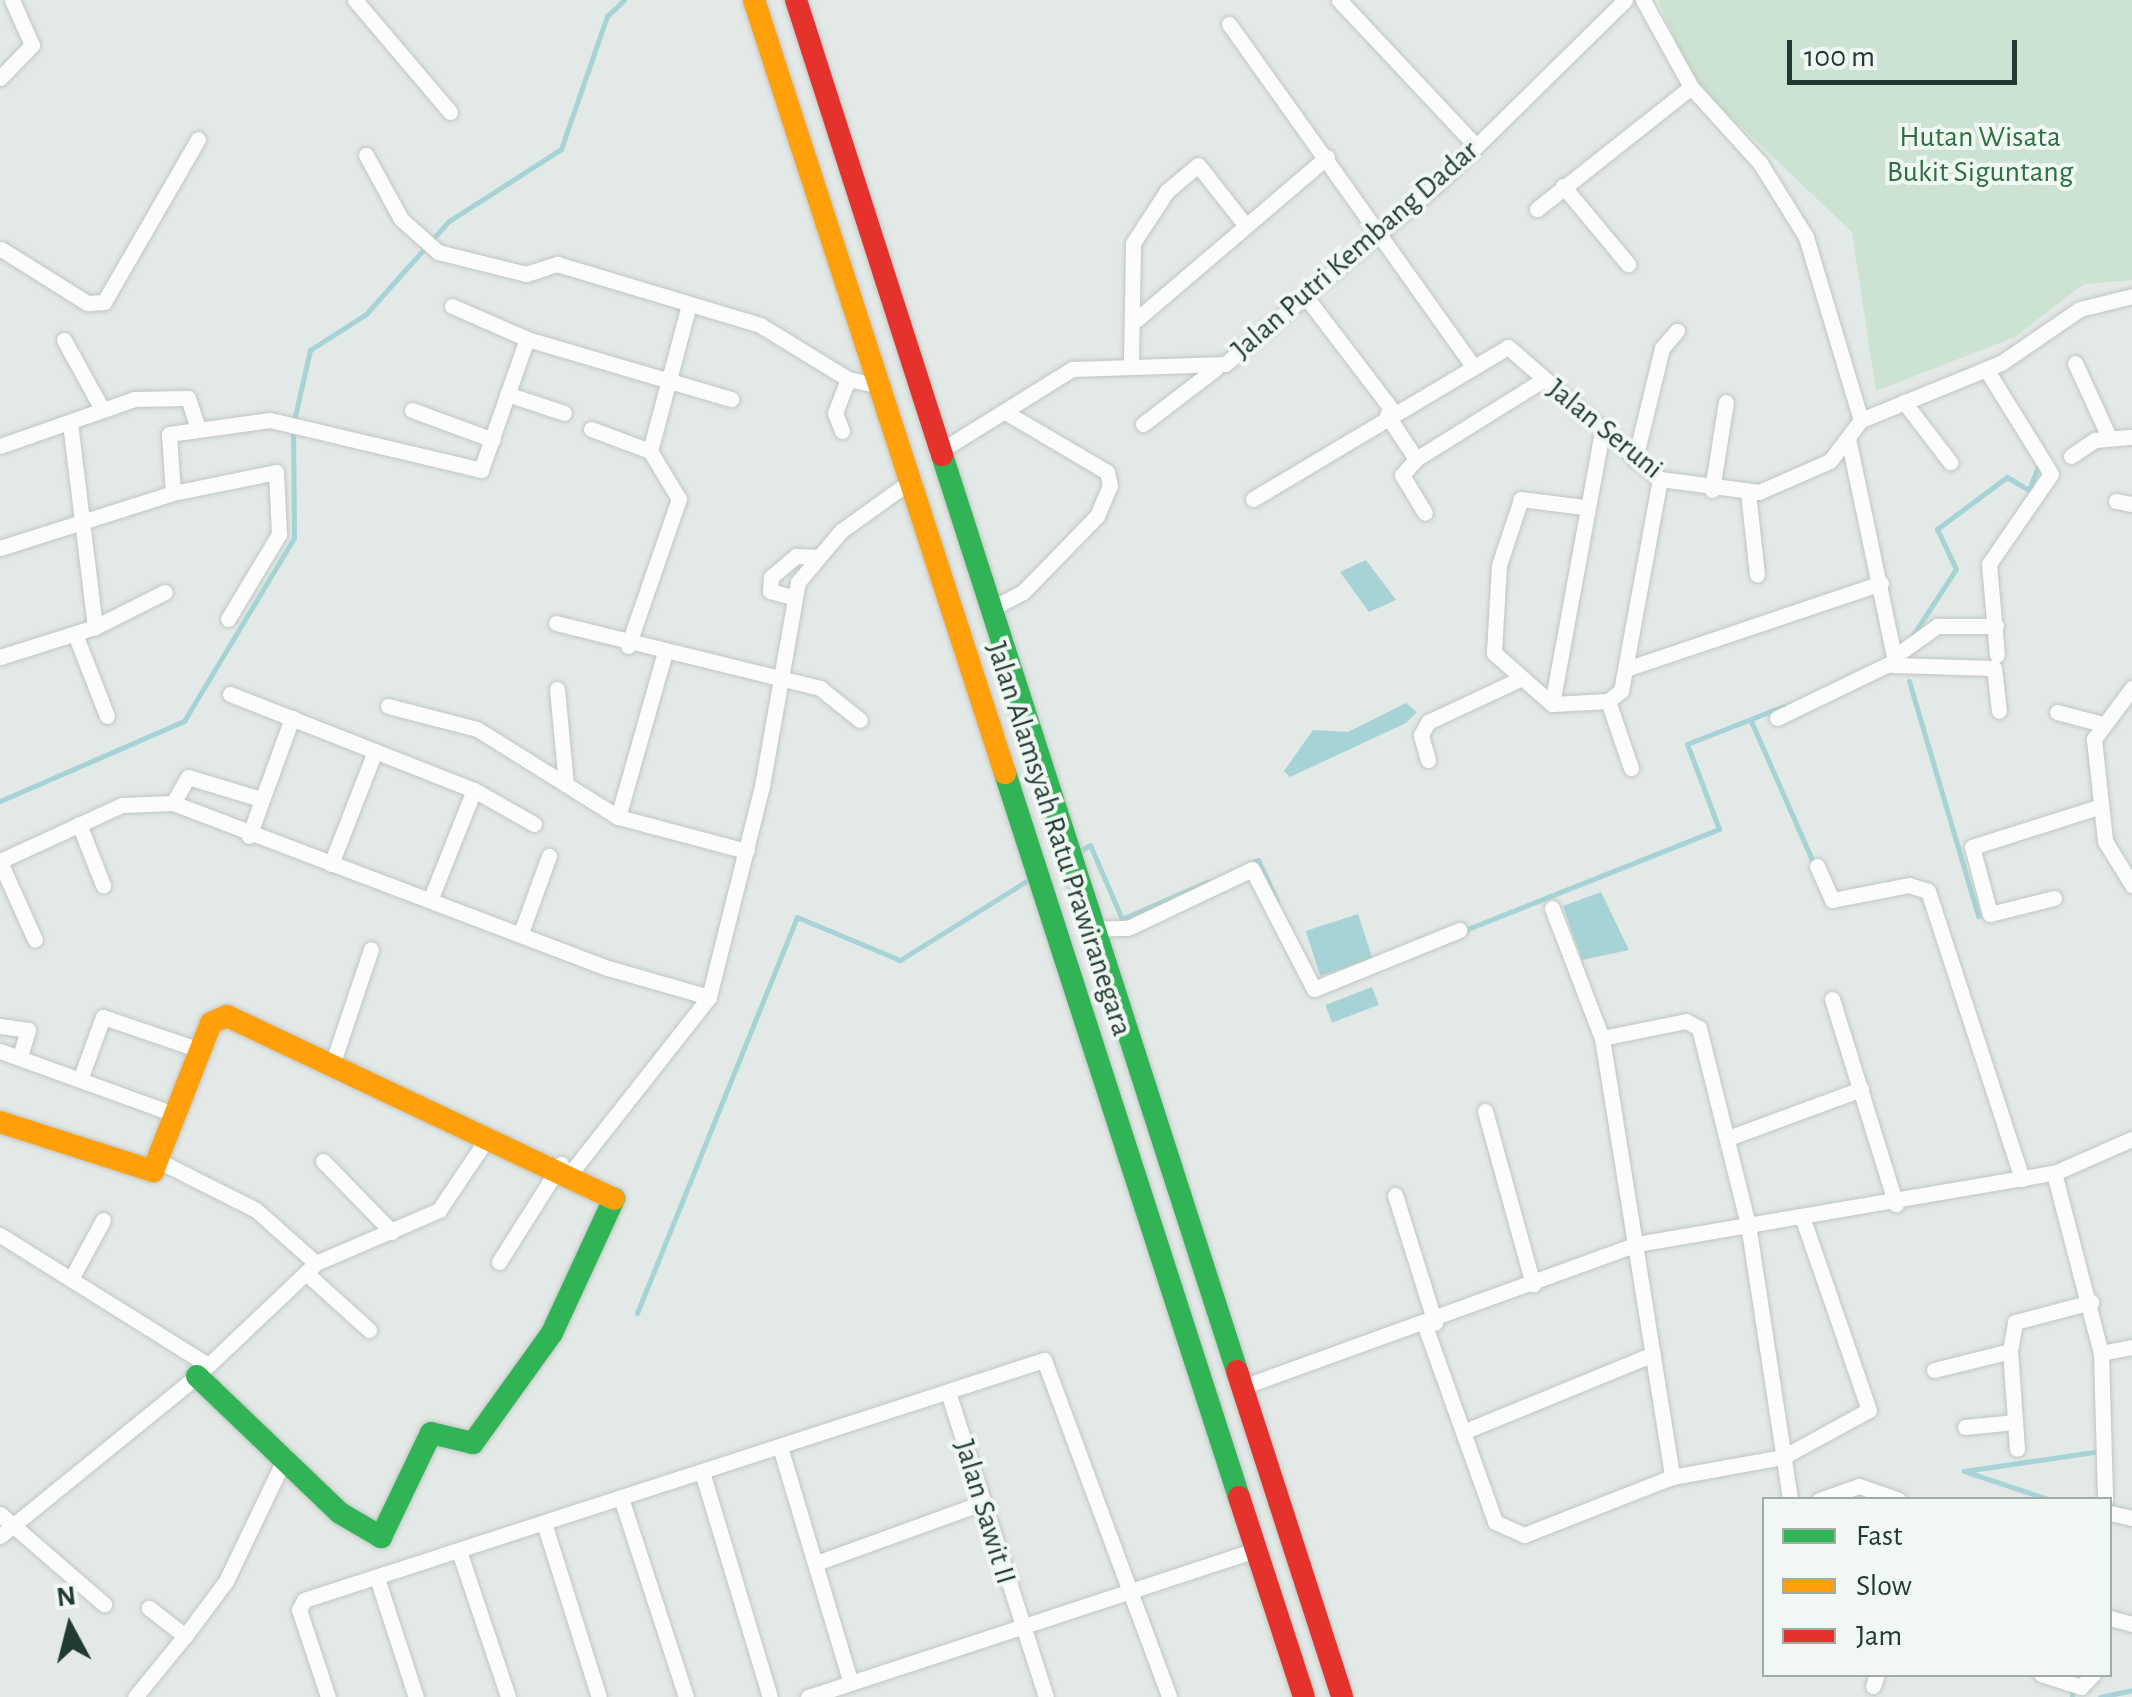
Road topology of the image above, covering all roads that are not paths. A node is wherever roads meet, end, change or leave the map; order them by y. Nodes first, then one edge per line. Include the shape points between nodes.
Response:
1 (12, 0) edge
2 (354, 0) edge
3 (754, 0) edge
4 (796, 0) edge
5 (1338, 0) edge
6 (1625, 0) edge
7 (1644, 0) edge
8 (1229, 24) dead end
9 (0, 78) edge
10 (1691, 87) junction
11 (450, 112) dead end
12 (198, 139) dead end
13 (1476, 146) junction
14 (366, 154) dead end
15 (1327, 157) junction
16 (1563, 186) junction
17 (1537, 209) dead end
18 (1243, 222) junction
19 (1382, 234) junction
20 (0, 249) edge
21 (1628, 264) dead end
22 (2132, 296) edge
23 (1306, 297) junction
24 (688, 304) junction
25 (452, 306) dead end
26 (1136, 320) junction
27 (1678, 332) dead end
28 (527, 339) junction
29 (64, 340) dead end
30 (1131, 361) junction
31 (1470, 362) junction
32 (2075, 362) dead end
33 (1215, 369) junction
34 (1986, 369) junction
35 (848, 379) junction
36 (669, 380) junction
37 (1542, 380) junction
38 (880, 386) junction
39 (507, 394) junction
40 (731, 399) dead end
41 (1726, 402) dead end
42 (1904, 402) junction
43 (102, 408) junction
44 (412, 410) dead end
45 (1007, 413) junction
46 (1390, 413) junction
47 (564, 414) dead end
48 (1862, 420) junction
49 (70, 423) junction
50 (1143, 424) dead end
51 (198, 428) junction
52 (590, 430) dead end
53 (842, 431) dead end
54 (1602, 432) junction
55 (2132, 436) edge
56 (2109, 437) junction
57 (493, 440) junction
58 (1849, 442) junction
59 (0, 446) edge
60 (650, 451) junction
61 (937, 453) junction
62 (2071, 456) dead end
63 (1635, 458) junction
64 (1416, 459) junction
65 (1950, 462) dead end
66 (1660, 478) junction
67 (912, 480) junction
68 (1712, 490) junction
69 (173, 492) junction
70 (1748, 492) junction
71 (1253, 499) dead end
72 (1584, 508) junction
73 (1425, 513) dead end
74 (86, 519) junction
75 (0, 548) edge
76 (817, 558) junction
77 (1757, 576) dead end
78 (1881, 583) junction
79 (165, 592) dead end
80 (792, 597) junction
81 (989, 610) junction
82 (228, 619) dead end
83 (556, 623) dead end
84 (1996, 626) junction
85 (95, 627) junction
86 (75, 634) junction
87 (628, 646) junction
88 (1894, 654) junction
89 (1997, 655) dead end
90 (664, 656) junction
91 (0, 657) edge
92 (1626, 669) junction
93 (1520, 679) junction
94 (778, 680) junction
95 (2132, 688) edge
96 (557, 689) dead end
97 (230, 694) dead end
98 (1608, 701) junction
99 (1552, 704) junction
100 (388, 706) dead end
101 (1999, 711) dead end
102 (2057, 712) dead end
103 (107, 716) dead end
104 (292, 718) junction
105 (1777, 718) dead end
106 (860, 720) dead end
107 (2099, 722) junction
108 (375, 751) junction
109 (1428, 760) dead end
110 (1631, 768) dead end
111 (566, 786) junction
112 (474, 790) junction
113 (260, 799) junction
114 (173, 804) junction
115 (2098, 807) junction
116 (618, 817) junction
117 (79, 824) junction
118 (534, 824) dead end
119 (248, 836) junction
120 (747, 851) junction
121 (550, 856) dead end
122 (0, 862) edge
123 (331, 864) junction
124 (1818, 866) dead end
125 (103, 884) dead end
126 (2132, 886) edge
127 (431, 898) junction
128 (2054, 898) dead end
129 (1552, 908) dead end
130 (1092, 929) junction
131 (522, 930) junction
132 (1459, 930) dead end
133 (35, 940) dead end
134 (371, 949) dead end
135 (709, 997) junction
136 (1832, 998) dead end
137 (0, 1026) edge
138 (1602, 1038) junction
139 (200, 1050) junction
140 (0, 1051) edge
141 (20, 1058) junction
142 (332, 1064) junction
143 (81, 1077) junction
144 (1862, 1089) junction
145 (1485, 1111) dead end
146 (177, 1115) junction
147 (0, 1122) edge
148 (488, 1137) junction
149 (1728, 1138) junction
150 (2132, 1139) edge
151 (323, 1161) dead end
152 (160, 1162) junction
153 (567, 1167) junction
154 (2054, 1173) junction
155 (2022, 1179) junction
156 (1395, 1195) dead end
157 (1896, 1204) junction
158 (1802, 1217) junction
159 (103, 1220) dead end
160 (1748, 1224) junction
161 (392, 1232) junction
162 (0, 1235) edge
163 (1636, 1244) junction
164 (499, 1262) dead end
165 (311, 1268) junction
166 (71, 1279) junction
167 (1534, 1284) junction
168 (2091, 1302) junction
169 (1430, 1324) junction
170 (370, 1330) dead end
171 (2132, 1347) edge
172 (2010, 1351) junction
173 (2101, 1353) junction
174 (1653, 1354) junction
175 (203, 1370) junction
176 (1934, 1370) dead end
177 (1245, 1386) junction
178 (948, 1392) junction
179 (2015, 1422) junction
180 (1966, 1427) dead end
181 (1463, 1432) junction
182 (780, 1446) junction
183 (2017, 1449) dead end
184 (286, 1456) junction
185 (1783, 1457) junction
186 (702, 1472) junction
187 (1672, 1478) junction
188 (1790, 1497) edge
189 (1828, 1497) edge
190 (1890, 1497) edge
191 (2105, 1497) edge
192 (621, 1498) junction
193 (982, 1502) junction
194 (544, 1524) junction
195 (4, 1525) edge
196 (1258, 1549) junction
197 (458, 1551) junction
198 (819, 1562) junction
199 (377, 1578) junction
200 (1132, 1591) junction
201 (104, 1604) dead end
202 (149, 1608) dead end
203 (1023, 1632) junction
204 (185, 1636) junction
205 (2050, 1677) edge
206 (2088, 1677) edge
207 (851, 1683) junction
208 (134, 1697) edge
209 (328, 1697) edge
210 (416, 1697) edge
211 (508, 1697) edge
212 (599, 1697) edge
213 (686, 1697) edge
214 (770, 1697) edge
215 (808, 1697) edge
216 (1046, 1697) edge
217 (1169, 1697) edge
218 (1304, 1697) edge
219 (1342, 1697) edge

1 - 9 street via 32,45
2 - 11 street
3 - 38 main road, Jalan Alamsyah Ratu Prawiranegara
4 - 61 main road, Jalan Alamsyah Ratu Prawiranegara
5 - 13 street
6 - 13 street, Jalan Putri Kembang Dadar
7 - 10 street
8 - 15 street
10 - 16 street
10 - 48 street via 1760,164 1806,237
12 - 20 street via 104,302 87,303
13 - 19 street, Jalan Putri Kembang Dadar
14 - 24 street via 416,235 438,252 526,274 557,264
15 - 18 street
15 - 19 street
16 - 17 street
16 - 21 street
18 - 26 street
18 - 26 street via 1204,168 1183,172 1133,243
19 - 23 street, Jalan Putri Kembang Dadar
19 - 31 street
22 - 34 street via 2080,308
23 - 33 street, Jalan Putri Kembang Dadar
23 - 46 street
24 - 35 street via 760,324
24 - 36 street
25 - 28 street
26 - 30 street
27 - 63 street via 1662,348
28 - 36 street
28 - 39 street
29 - 43 street
30 - 33 street, Jalan Putri Kembang Dadar
30 - 45 street, Jalan Putri Kembang Dadar via 1048,378
31 - 37 street, Jalan Seruni via 1508,347
31 - 46 street, Jalan Seruni
32 - 56 street
33 - 50 street
34 - 42 street
34 - 84 street via 2051,474 1989,564
35 - 38 street
35 - 53 street via 835,413
36 - 40 street
36 - 60 street
37 - 54 street, Jalan Seruni
37 - 64 street
38 - 67 main road, Jalan Alamsyah Ratu Prawiranegara
39 - 47 street
39 - 57 street
41 - 68 street
42 - 48 street
42 - 65 street
43 - 49 street
43 - 51 street via 188,398
44 - 57 street
45 - 61 street, Jalan Putri Kembang Dadar
45 - 81 street via 1107,472 1110,486 1097,516 1023,592
46 - 64 street
46 - 71 street, Jalan Seruni
48 - 58 street, Jalan Seruni
49 - 59 street
49 - 74 street
51 - 57 street via 309,422 466,474 481,470
51 - 69 street via 166,437
52 - 60 street
54 - 63 street, Jalan Seruni
54 - 72 street
55 - 56 street
56 - 62 street
58 - 70 street, Jalan Seruni via 1811,473
58 - 78 street
60 - 87 street via 680,499
61 - 81 main road, Jalan Alamsyah Ratu Prawiranegara
63 - 66 street, Jalan Seruni
64 - 73 street via 1402,476
66 - 68 street, Jalan Seruni
66 - 92 street
67 - 76 street
67 - 196 main road, Jalan Alamsyah Ratu Prawiranegara
68 - 70 street, Jalan Seruni
69 - 74 street
69 - 82 street via 279,474 275,546
70 - 77 street
72 - 93 street via 1528,495 1504,536 1489,630 1494,653
72 - 99 street
74 - 75 street
74 - 85 street
76 - 80 street
76 - 80 street via 796,556 771,578 770,591
78 - 88 street
78 - 92 street
79 - 85 street
80 - 94 street
81 - 130 main road, Jalan Alamsyah Ratu Prawiranegara
83 - 87 street
84 - 88 street via 1937,626
84 - 89 street
85 - 86 street
86 - 91 street
86 - 103 street
87 - 90 street
88 - 101 street via 1994,668
88 - 105 street
90 - 94 street
90 - 116 street
92 - 98 street
93 - 99 street
93 - 109 street via 1428,722 1421,734
94 - 106 street via 820,688
94 - 120 street
95 - 107 street
96 - 111 street
97 - 104 street
98 - 99 street
98 - 110 street
100 - 111 street via 478,730
102 - 107 street
104 - 108 street
104 - 113 street
107 - 115 street
108 - 112 street
108 - 123 street
111 - 116 street
112 - 118 street
112 - 127 street
113 - 114 street via 185,777
113 - 119 street
114 - 117 street via 142,800
114 - 119 street
115 - 126 street via 2112,864
115 - 128 street via 1972,847 1990,914
116 - 120 street
117 - 122 street
117 - 125 street
119 - 123 street
120 - 135 street
121 - 131 street
122 - 133 street
123 - 127 street
124 - 155 street via 1832,900 1910,885 1928,891
127 - 131 street
129 - 138 street
130 - 132 street via 1128,928 1252,869 1314,989
130 - 177 main road, Jalan Alamsyah Ratu Prawiranegara
131 - 135 street via 608,968
134 - 142 street
135 - 153 street
136 - 144 street
137 - 141 street via 28,1030
138 - 149 street via 1693,1022
138 - 163 street
139 - 142 main road via 211,1023 228,1016
139 - 143 street via 103,1017
139 - 146 main road
140 - 141 street
141 - 143 street
142 - 148 main road
143 - 146 street
144 - 149 street
144 - 157 street
145 - 167 street
146 - 152 main road
147 - 152 main road via 148,1172
148 - 153 main road
148 - 161 street via 438,1210
149 - 160 street
150 - 154 street
151 - 161 street
152 - 165 street via 256,1210
153 - 164 street
153 - 184 main road via 612,1190 615,1204 552,1333 472,1443 431,1433 385,1535 340,1513
154 - 155 street
154 - 168 street
155 - 157 street
156 - 169 street
157 - 158 street
158 - 160 street
158 - 185 street via 1872,1403
159 - 166 street
160 - 163 street
160 - 185 street
161 - 165 street
162 - 166 street
163 - 167 street
163 - 174 street
165 - 170 street
165 - 175 street
166 - 175 street
167 - 169 street
168 - 172 street via 2015,1322
168 - 173 street
169 - 177 street
169 - 181 street
171 - 173 street
172 - 176 street
172 - 179 street
173 - 191 street
174 - 181 street
174 - 187 street
175 - 184 main road
175 - 195 street
177 - 219 main road, Jalan Alamsyah Ratu Prawiranegara
178 - 182 street
178 - 193 street, Jalan Sawit II
178 - 200 street via 1049,1362
179 - 180 street
179 - 183 street
181 - 187 street via 1506,1534
182 - 186 street
182 - 198 street
184 - 204 street via 226,1582
185 - 187 street
185 - 188 street
186 - 192 street
186 - 214 street
189 - 190 street via 1859,1486
192 - 194 street
192 - 213 street
193 - 198 street
193 - 203 street, Jalan Sawit II
194 - 197 street
194 - 212 street
195 - 201 street
196 - 200 street
196 - 218 main road, Jalan Alamsyah Ratu Prawiranegara
197 - 199 street
197 - 211 street
198 - 207 street
199 - 209 street via 299,1605
199 - 210 street
200 - 203 street
200 - 217 street
202 - 204 street
203 - 207 street
203 - 216 street, Jalan Sawit II
204 - 208 street
205 - 206 street via 2075,1686
207 - 215 street

